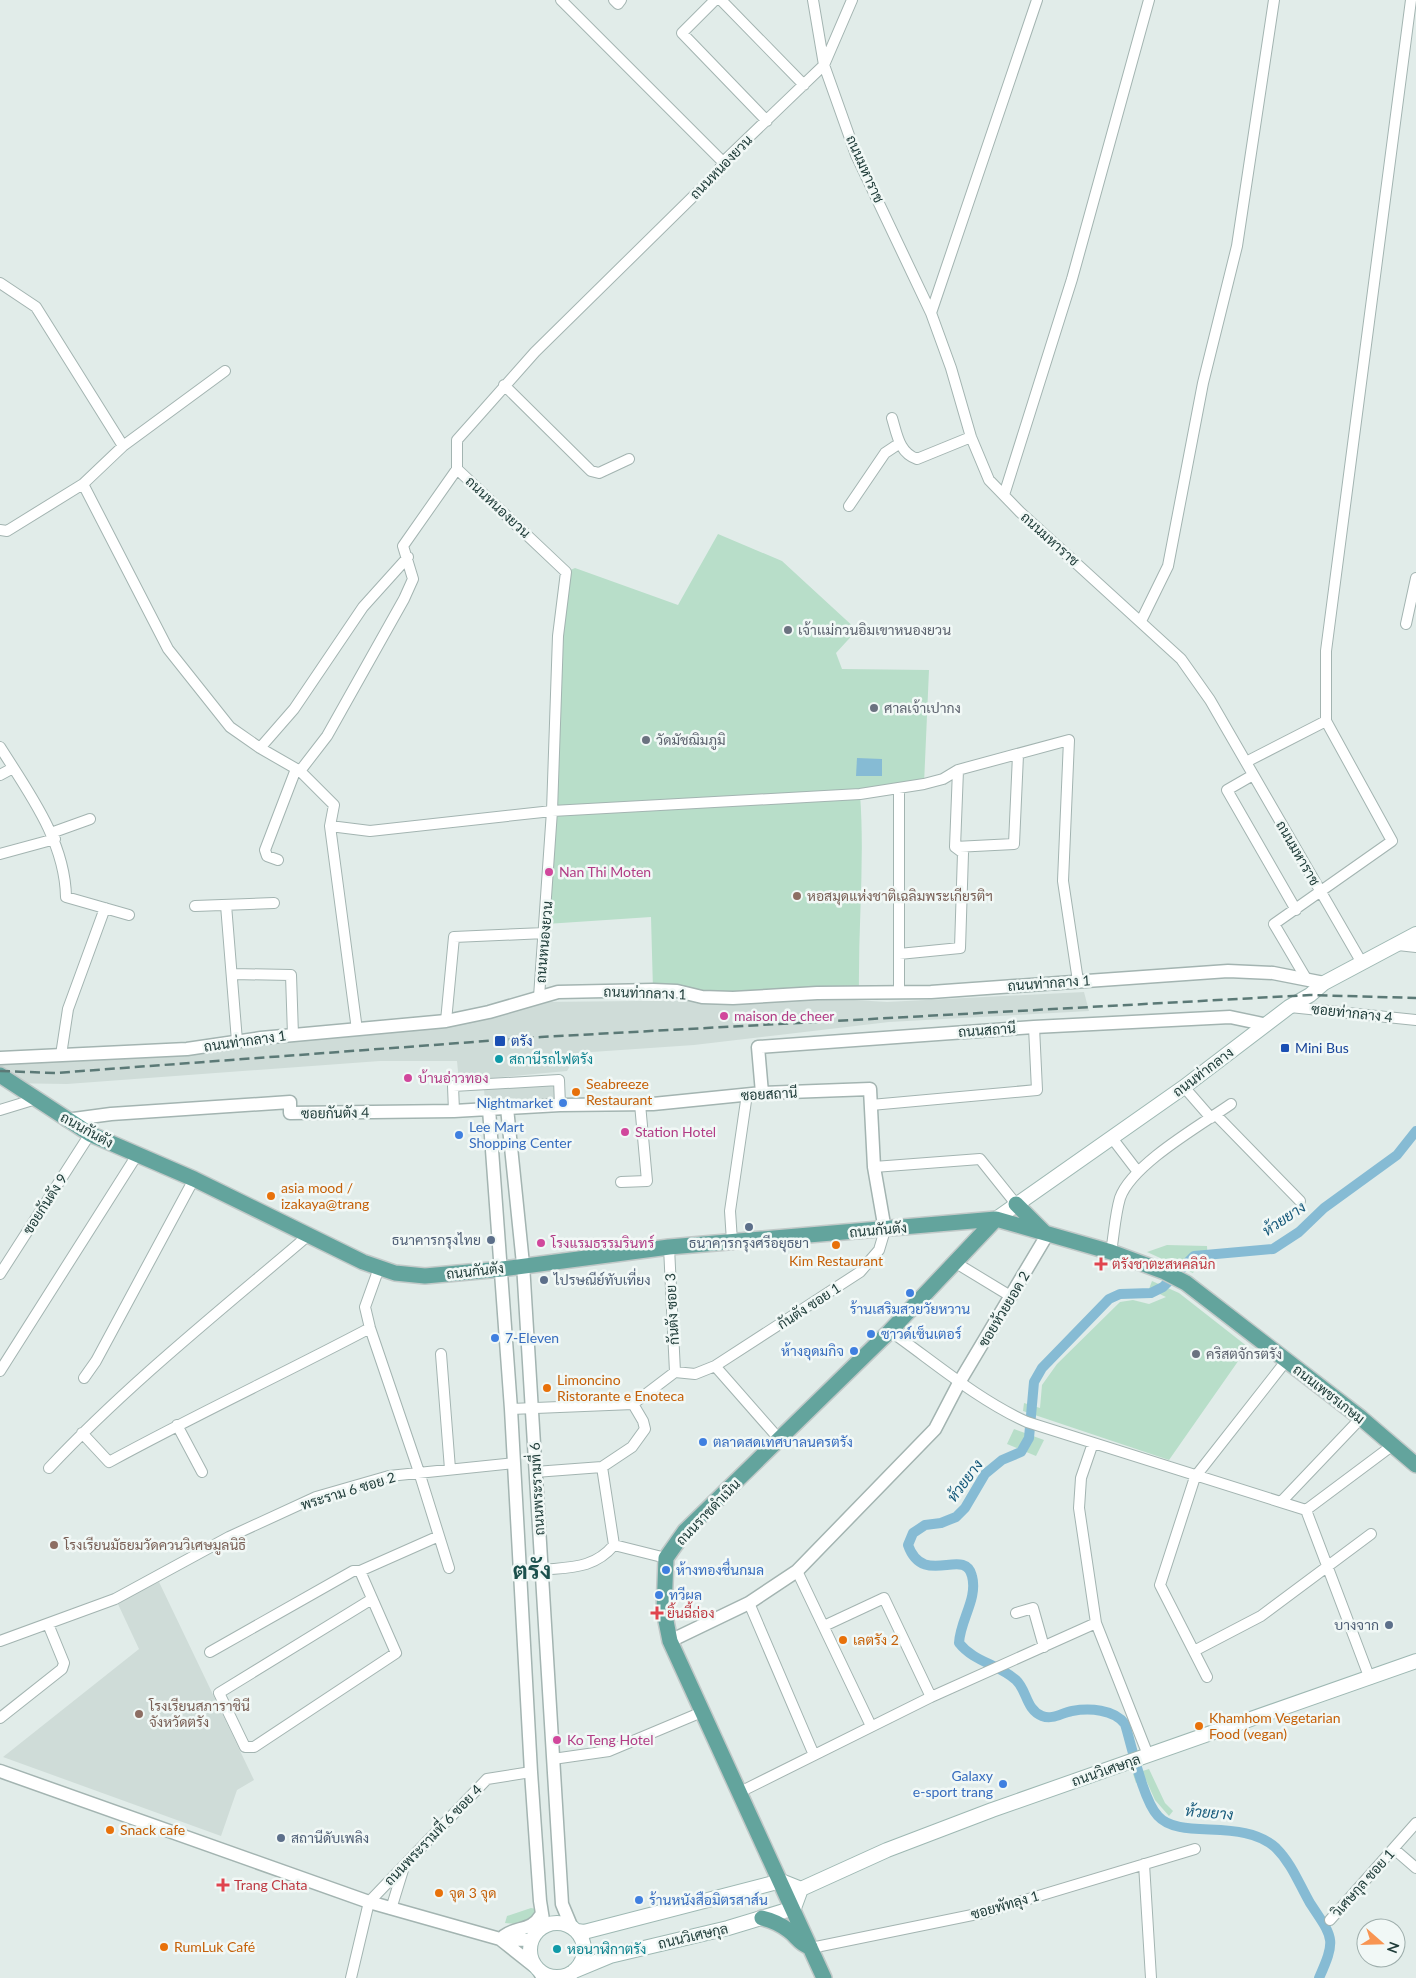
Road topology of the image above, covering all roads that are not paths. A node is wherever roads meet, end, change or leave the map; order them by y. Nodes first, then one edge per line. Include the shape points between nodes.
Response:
1 (561, 0) edge
2 (614, 0) edge
3 (621, 0) edge
4 (715, 0) edge
5 (722, 0) edge
6 (813, 0) edge
7 (852, 0) edge
8 (1037, 0) edge
9 (1149, 0) edge
10 (1274, 0) edge
11 (1411, 0) edge
12 (824, 65) junction
13 (804, 85) junction
14 (767, 121) junction
15 (723, 162) junction
16 (0, 283) edge
17 (931, 313) junction
18 (225, 371) dead end
19 (504, 385) junction
20 (892, 418) dead end
21 (971, 438) junction
22 (900, 443) junction
23 (124, 446) junction
24 (629, 459) dead end
25 (457, 470) junction
26 (83, 484) junction
27 (1004, 495) junction
28 (849, 506) dead end
29 (0, 530) edge
30 (408, 557) junction
31 (1416, 578) edge
32 (1141, 621) junction
33 (1406, 624) dead end
34 (1326, 721) junction
35 (0, 747) edge
36 (260, 748) junction
37 (1018, 755) junction
38 (1246, 762) junction
39 (13, 768) junction
40 (298, 770) junction
41 (958, 770) junction
42 (0, 775) edge
43 (1253, 775) junction
44 (899, 788) junction
45 (552, 811) junction
46 (90, 819) dead end
47 (330, 826) junction
48 (53, 836) junction
49 (955, 847) junction
50 (0, 854) edge
51 (278, 860) dead end
52 (1321, 892) junction
53 (274, 904) dead end
54 (226, 905) junction
55 (195, 906) dead end
56 (105, 908) junction
57 (1296, 910) junction
58 (129, 915) dead end
59 (545, 933) junction
60 (1416, 934) edge
61 (1398, 945) junction
62 (1416, 947) edge
63 (900, 954) junction
64 (1362, 963) junction
65 (232, 974) junction
66 (1307, 980) junction
67 (1078, 981) junction
68 (1324, 983) junction
69 (899, 992) junction
70 (539, 997) junction
71 (1288, 1007) junction
72 (1416, 1020) edge
73 (446, 1021) junction
74 (1263, 1024) junction
75 (1034, 1027) junction
76 (357, 1030) junction
77 (293, 1035) junction
78 (237, 1041) junction
79 (61, 1056) junction
80 (0, 1058) edge
81 (0, 1075) edge
82 (1184, 1087) junction
83 (762, 1093) junction
84 (747, 1094) junction
85 (36, 1099) junction
86 (640, 1104) junction
87 (1231, 1104) dead end
88 (560, 1105) junction
89 (871, 1105) junction
90 (526, 1107) joint
91 (507, 1108) junction
92 (489, 1109) junction
93 (0, 1110) edge
94 (454, 1111) junction
95 (1214, 1116) junction
96 (66, 1120) junction
97 (90, 1134) junction
98 (1112, 1138) junction
99 (137, 1155) junction
100 (874, 1168) junction
101 (1138, 1172) junction
102 (194, 1179) junction
103 (621, 1182) dead end
104 (1300, 1201) dead end
105 (1016, 1204) junction
106 (996, 1219) junction
107 (951, 1224) junction
108 (885, 1230) junction
109 (310, 1234) junction
110 (1047, 1235) junction
111 (732, 1241) junction
112 (974, 1243) junction
113 (669, 1247) junction
114 (1112, 1252) junction
115 (956, 1263) junction
116 (523, 1264) junction
117 (380, 1268) junction
118 (502, 1269) junction
119 (0, 1274) edge
120 (1012, 1297) junction
121 (370, 1328) junction
122 (890, 1331) junction
123 (441, 1354) dead end
124 (1286, 1361) junction
125 (715, 1366) junction
126 (0, 1371) edge
127 (675, 1372) junction
128 (84, 1378) dead end
129 (960, 1381) junction
130 (633, 1404) junction
131 (532, 1407) junction
132 (511, 1408) junction
133 (1361, 1418) junction
134 (177, 1425) junction
135 (82, 1433) junction
136 (780, 1440) junction
137 (1094, 1443) junction
138 (1394, 1445) junction
139 (514, 1463) junction
140 (1416, 1464) edge
141 (535, 1466) junction
142 (602, 1467) junction
143 (49, 1468) dead end
144 (450, 1468) junction
145 (202, 1472) dead end
146 (419, 1472) junction
147 (1195, 1476) junction
148 (1281, 1502) junction
149 (1306, 1510) junction
150 (1371, 1534) dead end
151 (439, 1536) junction
152 (614, 1546) junction
153 (666, 1558) junction
154 (1328, 1565) junction
155 (449, 1568) dead end
156 (542, 1570) junction
157 (360, 1571) junction
158 (797, 1571) junction
159 (372, 1599) junction
160 (749, 1603) junction
161 (1016, 1613) dead end
162 (1096, 1623) junction
163 (48, 1624) junction
164 (824, 1626) junction
165 (0, 1641) edge
166 (670, 1641) junction
167 (1044, 1647) junction
168 (1194, 1651) junction
169 (210, 1652) dead end
170 (1416, 1662) edge
171 (1206, 1676) dead end
172 (1370, 1679) junction
173 (932, 1697) junction
174 (702, 1712) junction
175 (0, 1718) edge
176 (871, 1726) junction
177 (814, 1755) junction
178 (1148, 1755) junction
179 (553, 1759) junction
180 (0, 1771) edge
181 (531, 1772) junction
182 (738, 1792) junction
183 (1416, 1822) edge
184 (1195, 1849) dead end
185 (1394, 1850) junction
186 (1144, 1864) junction
187 (404, 1867) junction
188 (1416, 1868) edge
189 (781, 1881) junction
190 (802, 1889) junction
191 (369, 1902) junction
192 (391, 1908) junction
193 (794, 1908) junction
194 (762, 1918) junction
195 (1330, 1920) dead end
196 (543, 1921) junction
197 (574, 1930) junction
198 (500, 1939) junction
199 (532, 1940) junction
200 (811, 1948) junction
201 (539, 1971) edge
202 (573, 1975) edge
203 (351, 1978) edge
204 (824, 1978) edge
205 (1151, 1978) edge

1 - 15 street
2 - 3 street via 618,4
4 - 14 street via 682,33
5 - 13 street
6 - 12 street, ถนนมหาราช
7 - 12 street
8 - 17 street
9 - 27 street via 1072,279
10 - 32 street via 1237,246 1203,383 1168,566
11 - 34 street via 1327,645
12 - 13 street, ถนนหนองยวน
12 - 17 street, ถนนมหาราช via 856,155
13 - 14 street, ถนนหนองยวน
14 - 15 street, ถนนหนองยวน
15 - 19 street, ถนนหนองยวน via 718,172
16 - 23 street via 36,307
17 - 21 street, ถนนมหาราช
18 - 23 street
19 - 24 street via 591,471 599,473
19 - 25 street, ถนนหนองยวน via 457,440
20 - 22 street
21 - 22 street via 917,459 908,456
21 - 27 street, ถนนมหาราช via 988,480
22 - 28 street via 885,453
23 - 26 street
25 - 30 street via 403,546
25 - 45 street, ถนนหนองยวน via 566,572 558,636
26 - 29 street via 7,531
26 - 36 street via 168,649 230,727
27 - 32 street, ถนนมหาราช
30 - 36 street via 363,607 294,709
30 - 40 street via 413,579 404,599 327,736
31 - 33 street
32 - 38 street, ถนนมหาราช via 1181,659 1210,700
34 - 38 street
34 - 52 street via 1392,841
35 - 39 street
36 - 40 street
37 - 41 street
37 - 49 street via 1014,844
37 - 67 street via 1069,740 1063,881
38 - 43 street, ถนนมหาราช
39 - 42 street
39 - 48 street
40 - 47 street via 334,805
40 - 51 street via 265,850 267,856
41 - 44 street via 943,779
41 - 49 street
43 - 52 street, ถนนมหาราช
43 - 57 street via 1227,790
44 - 45 street via 860,794
44 - 63 street
45 - 47 street via 370,832
45 - 59 street, ถนนหนองยวน
46 - 48 street
47 - 76 street
48 - 50 street
48 - 56 street via 66,876 66,897
49 - 63 street via 963,853 960,948
52 - 57 street
52 - 64 street, ถนนมหาราช
53 - 54 street
54 - 55 street
54 - 65 street
56 - 58 street
56 - 79 street via 68,1009
57 - 66 street via 1274,924
59 - 70 street, ถนนหนองยวน
59 - 73 street via 454,937
60 - 61 main road, ถนนท่ากลาง
61 - 62 street
61 - 64 main road, ถนนท่ากลาง
63 - 69 street
64 - 68 main road, ถนนท่ากลาง
65 - 77 street via 292,975
65 - 78 street
66 - 67 street, ถนนท่ากลาง 1 via 1273,973 1228,971
66 - 68 street, ถนนท่ากลาง 1
67 - 69 street, ถนนท่ากลาง 1
68 - 71 main road, ถนนท่ากลาง
69 - 70 street, ถนนท่ากลาง 1 via 733,998 645,990 558,992
70 - 73 street, ถนนท่ากลาง 1
71 - 72 street, ซอยท่ากลาง 4
71 - 74 main road, ถนนท่ากลาง
73 - 76 street, ถนนท่ากลาง 1
74 - 75 street, ถนนสถานี via 1230,1017
74 - 82 main road, ถนนท่ากลาง
75 - 83 street, ถนนสถานี via 758,1047
75 - 89 street via 1036,1090
76 - 77 street, ถนนท่ากลาง 1
77 - 78 street, ถนนท่ากลาง 1
78 - 79 street, ถนนท่ากลาง 1 via 187,1049
79 - 80 street, ถนนท่ากลาง 1
81 - 85 main road, ถนนกันตัง
82 - 95 street
82 - 98 main road, ถนนท่ากลาง
83 - 84 street, ซอยสถานี
83 - 89 street, ซอยสถานี via 870,1089
84 - 86 street, ซอยสถานี
84 - 111 street via 730,1211
85 - 93 street
85 - 96 main road, ถนนกันตัง
86 - 88 street, ซอยสถานี
86 - 103 street via 647,1181
87 - 95 street
88 - 90 street, ซอยสถานี
88 - 94 street via 559,1080 482,1084 453,1086
89 - 100 street, ซอยสถานี
90 - 91 street, ซอยกันตัง 4
91 - 92 street, ซอยกันตัง 4
91 - 116 street, ถนนพระรามที่ 6
92 - 94 street, ซอยกันตัง 4
92 - 118 street, ถนนพระรามที่ 6
94 - 96 street, ซอยกันตัง 4 via 290,1113 290,1102
95 - 101 street
95 - 104 street
96 - 97 main road, ถนนกันตัง
97 - 99 main road, ถนนกันตัง
97 - 119 street, ซอยกันตัง 9
98 - 101 street
98 - 105 main road, ถนนท่ากลาง
99 - 102 main road, ถนนกันตัง
99 - 126 street
100 - 105 street via 980,1159
100 - 108 street, ซอยสถานี
101 - 114 street via 1120,1199
102 - 109 main road, ถนนกันตัง
102 - 128 street
105 - 106 main road, ถนนท่ากลาง
105 - 110 main road
106 - 107 main road, ถนนกันตัง
106 - 110 main road, ถนนเพชรเกษม
106 - 112 main road, ถนนราชดำเนิน
107 - 108 main road, ถนนกันตัง
107 - 112 main road
108 - 111 main road, ถนนกันตัง
108 - 125 street, กันตัง ซอย 1 via 879,1250 860,1272
109 - 117 main road, ถนนกันตัง
109 - 135 street via 172,1351
110 - 114 main road, ถนนเพชรเกษม
110 - 120 street, ซอยห้วยยอด 2
111 - 113 main road, ถนนกันตัง
112 - 115 main road, ถนนราชดำเนิน
113 - 116 main road, ถนนกันตัง
113 - 127 street, กันตัง ซอย 3
114 - 124 main road, ถนนเพชรเกษม via 1186,1283
115 - 120 street
115 - 122 main road, ถนนราชดำเนิน
116 - 118 main road, ถนนกันตัง
116 - 131 street, ถนนพระรามที่ 6
117 - 118 main road, ถนนกันตัง via 425,1276
117 - 121 street via 365,1307
118 - 132 street, ถนนพระรามที่ 6
120 - 129 street, ซอยห้วยยอด 2
121 - 134 street
121 - 146 street
122 - 129 street
122 - 136 main road, ถนนราชดำเนิน
123 - 144 street
124 - 133 main road, ถนนเพชรเกษม
124 - 147 street
125 - 127 street, กันตัง ซอย 1 via 695,1374
125 - 136 street
127 - 130 street
129 - 137 street via 1013,1416
129 - 158 street, ซอยห้วยยอด 2 via 935,1429
130 - 131 street
130 - 142 street via 645,1429 632,1446
131 - 132 street
131 - 141 street, ถนนพระรามที่ 6
132 - 139 street, ถนนพระรามที่ 6
133 - 138 main road, ถนนเพชรเกษม
133 - 148 street
134 - 135 street via 109,1462
134 - 145 street
135 - 143 street
136 - 153 main road, ถนนราชดำเนิน via 685,1531
137 - 147 street
137 - 162 street via 1082,1478 1079,1508
138 - 140 main road, ถนนเพชรเกษม
138 - 149 street
139 - 141 street
139 - 144 street, พระราม 6 ซอย 2
139 - 181 street, ถนนพระรามที่ 6
141 - 142 street
141 - 156 street, ถนนพระรามที่ 6
142 - 152 street
144 - 146 street, พระราม 6 ซอย 2
146 - 151 street
146 - 163 street, พระราม 6 ซอย 2 via 389,1476 316,1497 229,1537 115,1598
147 - 148 street
147 - 168 street via 1160,1585
148 - 149 street
149 - 154 street
150 - 154 street
151 - 155 street
151 - 157 street
152 - 153 street
152 - 156 street via 592,1564
153 - 166 main road, ถนนราชดำเนิน via 664,1611
154 - 168 street via 1261,1616
154 - 172 street
156 - 179 street, ถนนพระรามที่ 6
157 - 159 street
157 - 169 street via 353,1571
158 - 160 street, ซอยห้วยยอด 2
158 - 164 street
159 - 159 street via 396,1653 254,1747 245,1748 219,1693
160 - 166 street, ซอยห้วยยอด 2
160 - 177 street
161 - 167 street via 1033,1608
162 - 167 street
162 - 178 street
163 - 165 street, พระราม 6 ซอย 2
163 - 175 street via 64,1663 62,1668
164 - 173 street via 884,1598
164 - 176 street
166 - 174 main road, ถนนราชดำเนิน
167 - 173 street
168 - 171 street
170 - 172 main road, ถนนวิเศษกุล
172 - 178 main road, ถนนวิเศษกุล
173 - 176 street
174 - 179 street via 608,1751
174 - 182 main road, ถนนราชดำเนิน
176 - 177 street
177 - 182 street
178 - 190 main road, ถนนวิเศษกุล via 887,1850
179 - 197 street, ถนนพระรามที่ 6 via 562,1904
180 - 191 street
181 - 187 street, ถนนพระรามที่ 6 ซอย 4 via 487,1779
181 - 196 street, ถนนพระรามที่ 6
182 - 189 main road, ถนนราชดำเนิน
183 - 185 street, วิเศษกุล ซอย 1
184 - 186 street, ซอยพัทลุง 1
185 - 188 street
185 - 195 street, วิเศษกุล ซอย 1
186 - 200 street, ซอยพัทลุง 1 via 982,1913
186 - 205 street
187 - 191 street, ถนนพระรามที่ 6 ซอย 4
187 - 192 street
189 - 190 main road
189 - 193 main road, ถนนราชดำเนิน
189 - 197 main road via 584,1932
190 - 193 main road
191 - 192 street
191 - 203 street
192 - 198 street
193 - 194 main road, ถนนวิเศษกุล
193 - 200 main road, ถนนราชดำเนิน
194 - 200 main road via 789,1931 801,1944
194 - 202 main road, ถนนวิเศษกุล via 610,1956
196 - 197 main road via 561,1923
196 - 198 street via 524,1930 509,1932
196 - 199 main road
197 - 202 main road via 584,1947
198 - 199 street
198 - 201 street
199 - 201 main road via 531,1957
200 - 204 main road, ถนนราชดำเนิน
201 - 202 main road via 557,1977

